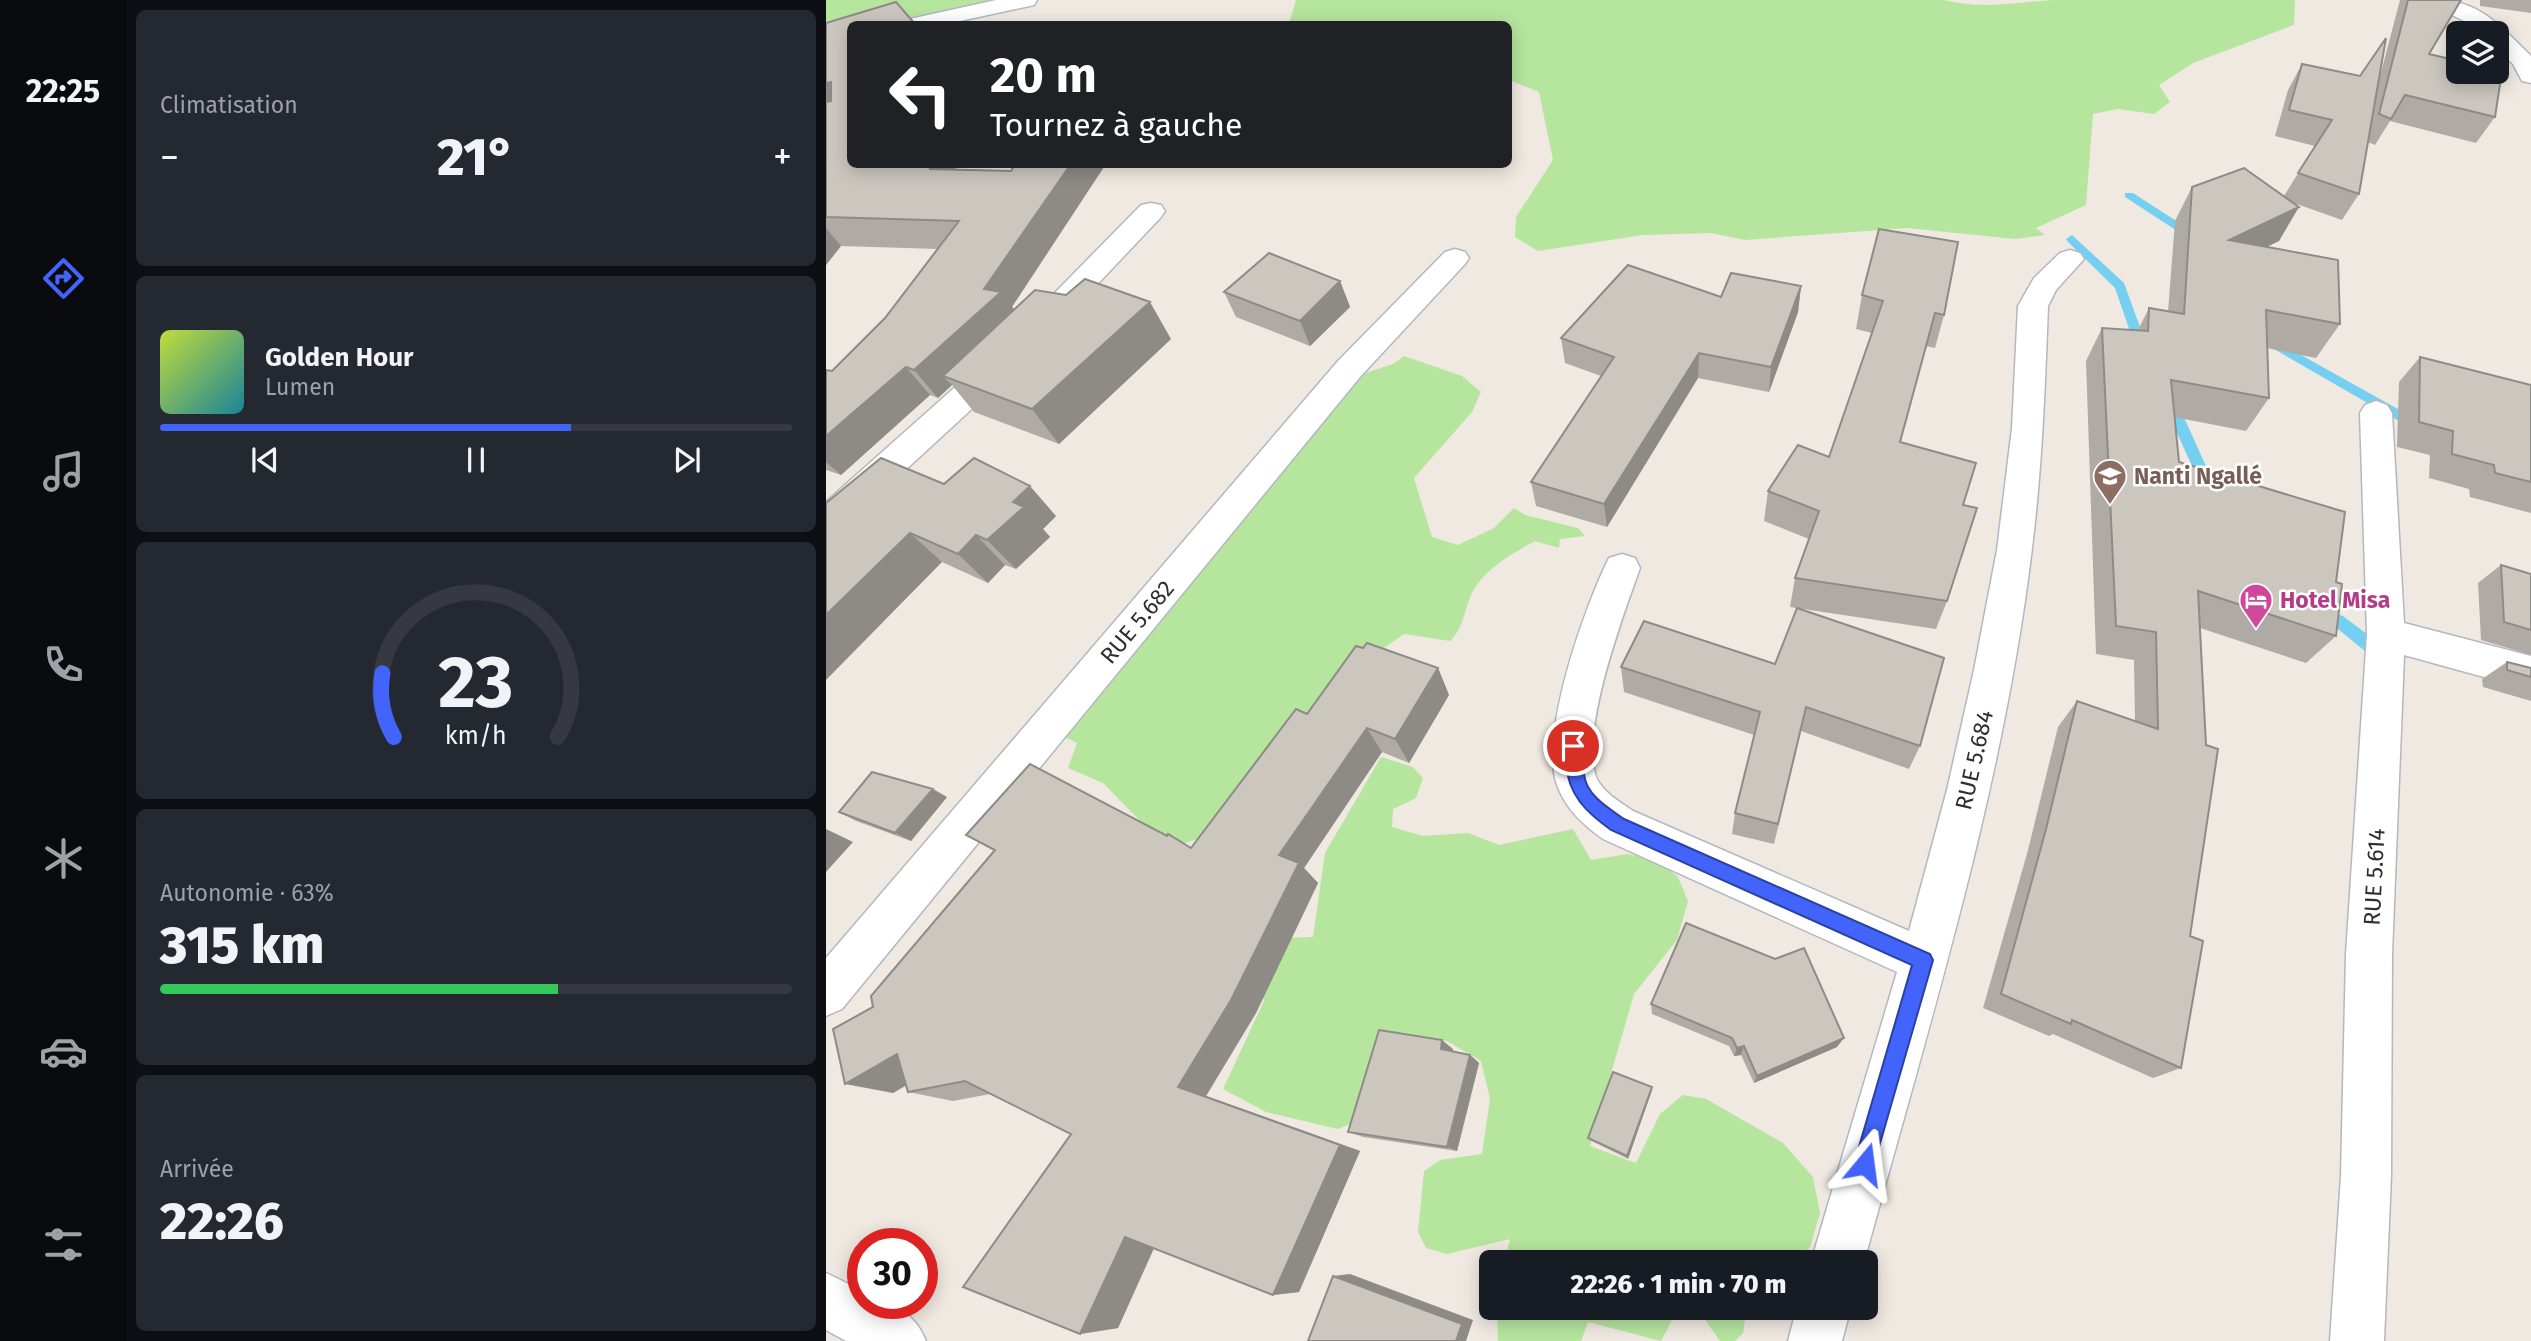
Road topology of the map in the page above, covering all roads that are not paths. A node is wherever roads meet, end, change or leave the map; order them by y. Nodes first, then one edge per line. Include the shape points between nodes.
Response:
1 (1026, 0) edge
2 (2448, 0) edge
3 (932, 21) edge
4 (2482, 21) edge
5 (2509, 47) edge
6 (2531, 76) edge
7 (1151, 211) dead end
8 (1455, 258) dead end
9 (2070, 259) dead end
10 (2376, 413) dead end
11 (826, 522) edge
12 (1622, 568) dead end
13 (2386, 634) junction
14 (2531, 673) edge
15 (1923, 960) junction
16 (826, 993) edge
17 (1840, 1250) edge
18 (826, 1300) edge
19 (1821, 1320) edge
20 (900, 1341) edge
21 (1815, 1341) edge
22 (2357, 1341) edge

1 - 3 street
2 - 4 street
5 - 6 street
7 - 11 street via 964,399
8 - 16 street, RUE 5.682 via 1349,369
9 - 15 street, RUE 5.684 via 2044,285 2033,306 2025,449 2012,564 1986,707 1947,879
10 - 13 street, RUE 5.614
12 - 15 street via 1587,670 1573,746 1576,781 1592,806 1618,825
13 - 14 street
13 - 22 street, RUE 5.614 via 2369,954 2366,1176
15 - 17 street, RUE 5.684
18 - 20 street
19 - 21 street

